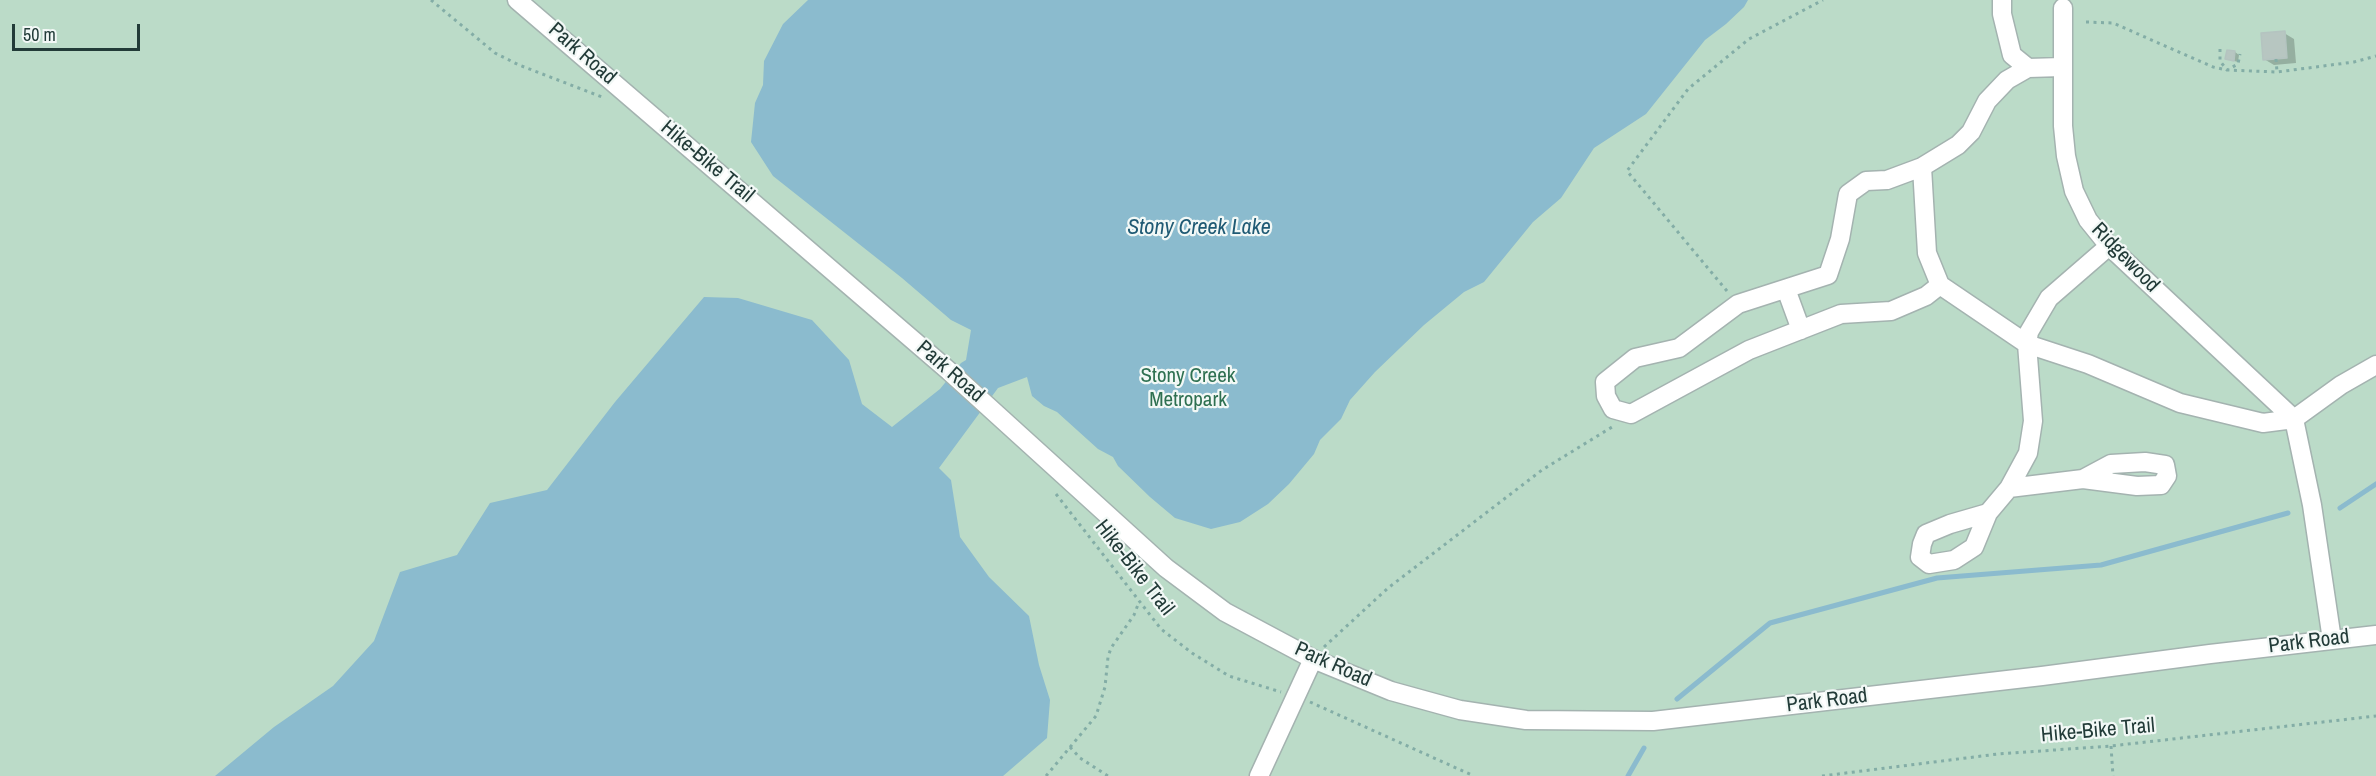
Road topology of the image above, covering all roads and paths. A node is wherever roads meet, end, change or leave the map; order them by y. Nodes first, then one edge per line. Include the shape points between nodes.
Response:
1 (430, 0) edge
2 (517, 0) edge
3 (1823, 0) edge
4 (2002, 0) edge
5 (2062, 3) edge
6 (2086, 22) dead end
7 (2220, 50) dead end
8 (2240, 54) dead end
9 (2012, 55) junction
10 (2376, 56) edge
11 (2276, 59) dead end
12 (2062, 67) junction
13 (2028, 68) junction
14 (2227, 70) junction
15 (2277, 72) junction
16 (2007, 80) junction
17 (605, 99) dead end
18 (1922, 167) junction
19 (2109, 246) junction
20 (1940, 285) junction
21 (1786, 289) junction
22 (1738, 304) junction
23 (1801, 330) junction
24 (2027, 344) junction
25 (2376, 365) edge
26 (1631, 414) junction
27 (2294, 419) junction
28 (2083, 479) dead end
29 (2010, 488) junction
30 (1054, 491) dead end
31 (1988, 513) dead end
32 (1139, 602) junction
33 (2376, 635) edge
34 (2332, 640) junction
35 (1313, 659) junction
36 (1288, 695) dead end
37 (1304, 700) dead end
38 (2376, 716) edge
39 (2110, 746) junction
40 (1070, 747) junction
41 (1046, 776) edge
42 (1108, 776) edge
43 (1259, 776) edge
44 (1474, 776) edge
45 (1822, 776) edge
46 (2112, 776) edge

1 - 17 path via 495,53
2 - 35 street, Park Road via 949,371 1166,568 1225,612
3 - 22 path via 1749,39 1688,88 1627,171
4 - 9 street
5 - 12 street, Ridgewood
6 - 14 path via 2113,23
7 - 14 path via 2220,61
8 - 14 path via 2238,64
9 - 13 street
9 - 16 street
10 - 15 path
11 - 15 path
12 - 13 street
12 - 19 street, Ridgewood via 2066,156 2074,191 2088,220
13 - 16 street
14 - 15 path
16 - 18 street via 1987,101 1971,132 1958,145
18 - 20 street via 1927,254
18 - 21 street via 1887,180 1866,181 1848,194 1840,239 1828,275
19 - 24 street via 2049,298 2029,332
19 - 27 street, Ridgewood
20 - 23 street via 1926,296 1891,311 1841,314
20 - 24 street
21 - 22 street
21 - 23 street
22 - 26 street via 1679,348 1635,358 1605,382 1606,396 1613,409
23 - 26 street via 1749,350
24 - 27 street via 2088,364 2180,403 2264,423
24 - 29 street via 2033,421 2028,453
25 - 27 street
26 - 35 path via 1542,470 1388,588
27 - 34 street via 2312,505
28 - 29 street
29 - 31 street
30 - 32 path, Hike-Bike Trail
32 - 36 path, Hike-Bike Trail via 1161,629 1228,676
32 - 40 path via 1111,648 1096,716
33 - 34 street, Park Road
34 - 35 street, Park Road via 1653,721 1526,720 1460,710 1391,691
35 - 43 street
37 - 44 path
38 - 39 path, Hike-Bike Trail
39 - 45 path, Hike-Bike Trail via 1998,754
39 - 46 path
40 - 41 path
40 - 42 path

